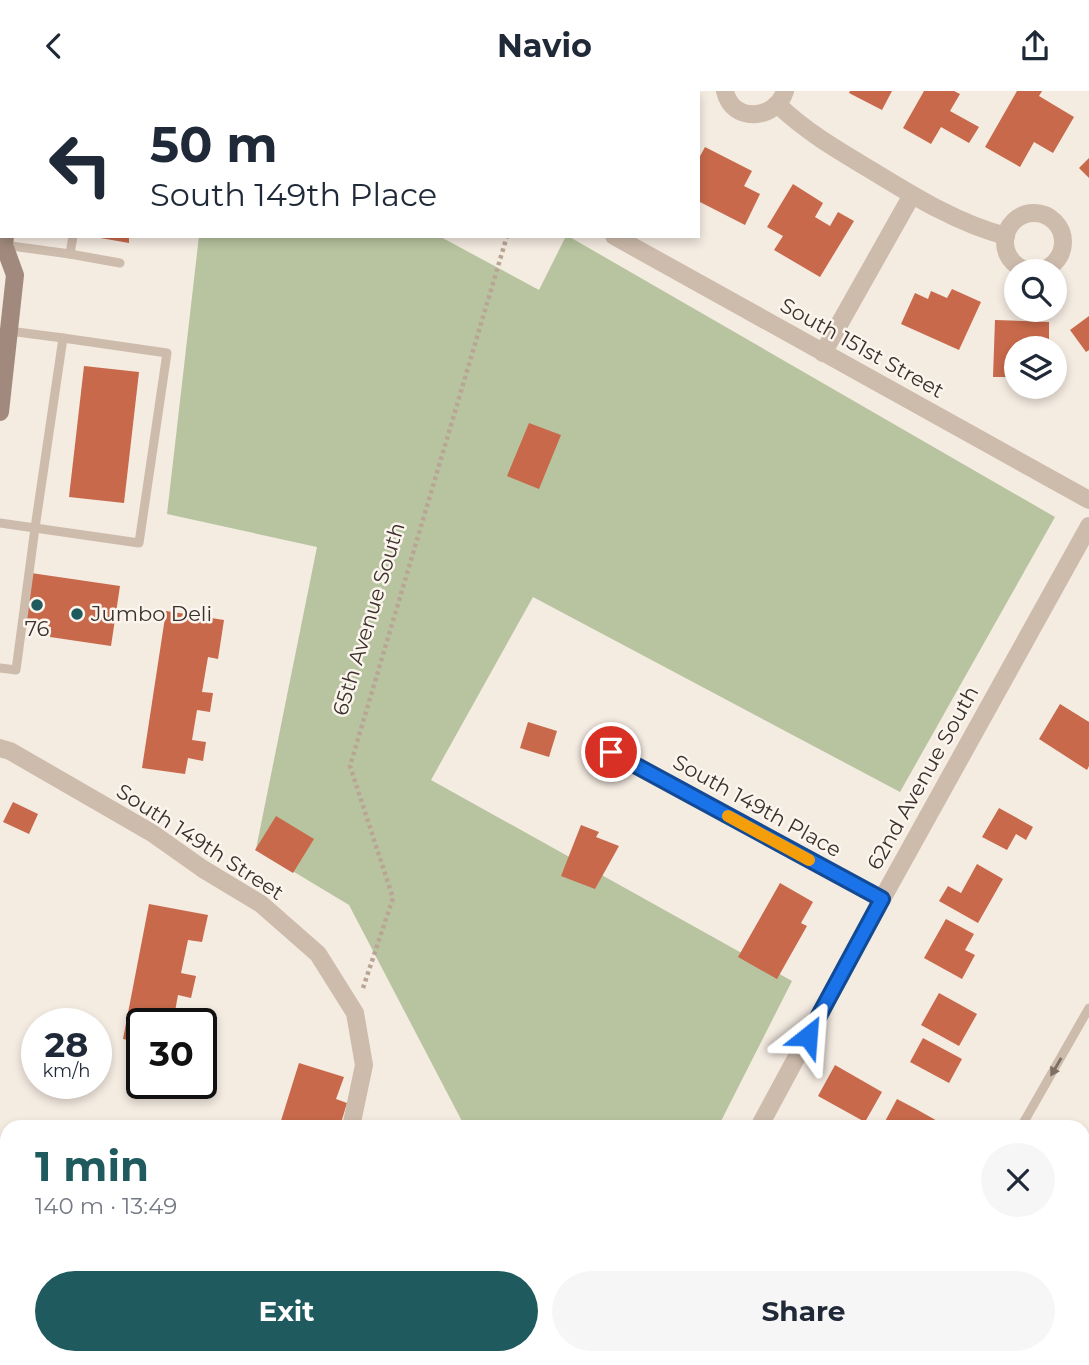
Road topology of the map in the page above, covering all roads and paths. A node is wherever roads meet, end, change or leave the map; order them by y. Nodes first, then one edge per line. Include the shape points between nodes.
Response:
1 (725, 91) edge
2 (781, 98) edge
3 (912, 195) junction
4 (1006, 236) dead end
5 (72, 238) edge
6 (506, 238) edge
7 (618, 238) edge
8 (3, 243) edge
9 (70, 254) junction
10 (120, 263) dead end
11 (9, 331) junction
12 (63, 338) junction
13 (823, 353) junction
14 (0, 412) edge
15 (1089, 500) edge
16 (0, 523) edge
17 (1089, 526) edge
18 (35, 528) junction
19 (0, 669) edge
20 (0, 748) edge
21 (611, 752) dead end
22 (882, 899) junction
23 (1089, 1008) edge
24 (355, 1013) junction
25 (352, 1120) edge
26 (763, 1120) edge
27 (1025, 1120) edge

1 - 2 street via 734,107 756,115 768,112
2 - 3 street via 803,128
3 - 4 street
3 - 13 street
5 - 9 lane
6 - 24 path, 65th Avenue South via 350,765 393,898
7 - 13 street, South 151st Street
8 - 9 lane
8 - 11 main road via 15,275
9 - 10 lane
11 - 12 lane
11 - 14 main road
12 - 18 lane
12 - 18 lane via 167,353 165,367 139,543
13 - 15 street, South 151st Street
16 - 18 lane
17 - 22 street, 62nd Avenue South
18 - 19 lane via 16,670
20 - 24 street, South 149th Street via 152,833 261,904 317,954
21 - 22 street, South 149th Place
22 - 26 street, 62nd Avenue South
23 -> 27 lane
24 - 25 street, South 149th Street via 364,1065

